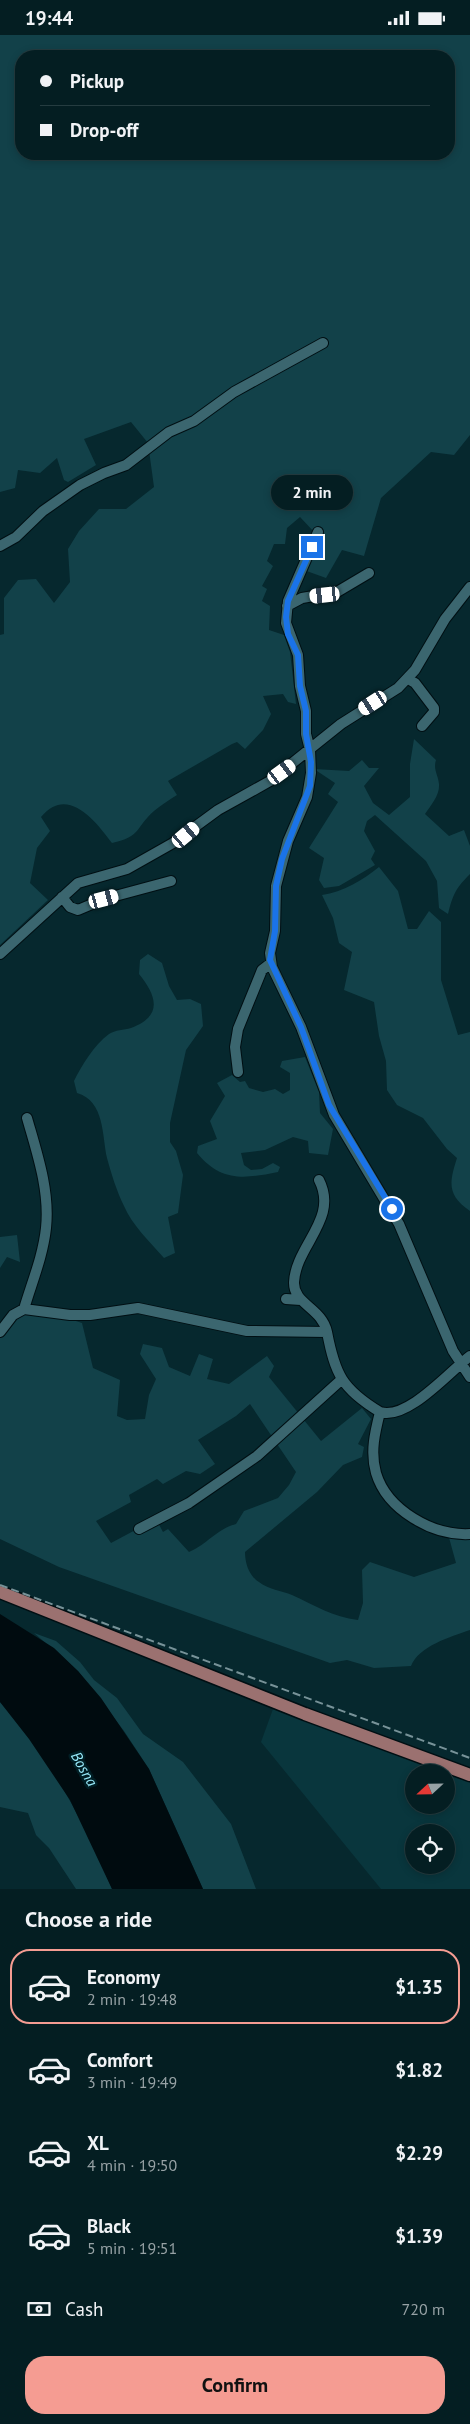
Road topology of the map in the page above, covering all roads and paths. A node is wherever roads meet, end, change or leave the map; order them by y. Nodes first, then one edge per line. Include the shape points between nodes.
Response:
1 (323, 343) dead end
2 (318, 532) dead end
3 (0, 547) edge
4 (369, 573) dead end
5 (470, 587) edge
6 (287, 606) junction
7 (408, 679) junction
8 (422, 726) dead end
9 (310, 750) junction
10 (170, 881) dead end
11 (62, 897) junction
12 (0, 954) edge
13 (271, 963) junction
14 (238, 1072) dead end
15 (27, 1118) dead end
16 (319, 1179) dead end
17 (286, 1299) dead end
18 (301, 1300) junction
19 (24, 1309) junction
20 (0, 1331) edge
21 (327, 1332) junction
22 (470, 1356) edge
23 (460, 1363) junction
24 (470, 1377) edge
25 (341, 1380) junction
26 (380, 1412) junction
27 (139, 1529) dead end
28 (470, 1534) edge
29 (0, 1592) edge
30 (470, 1775) edge

1 - 3 street via 234,392 194,421 169,432 126,465 80,485
2 - 6 street
4 - 6 street via 337,592 302,598
5 - 7 street via 445,619
6 - 9 street via 286,623 298,655
7 - 8 street via 434,708 434,713
7 - 9 street via 341,724
9 - 11 street via 270,781 141,862 83,881
9 - 13 street via 310,786 288,841 276,886
10 - 11 street via 104,899 78,910 70,907
11 - 12 street
13 - 14 street via 262,970 238,1029 235,1047
13 - 23 street via 301,1027 329,1105 399,1224
15 - 19 street via 47,1204 41,1255
16 - 18 street via 325,1194 325,1206 295,1277 295,1289
17 - 18 street
18 - 21 street via 318,1313
19 - 20 street via 13,1315
19 - 21 street via 76,1315 138,1308 247,1331
21 - 25 street
22 - 23 street
23 - 24 street
23 - 26 street via 417,1401 390,1413
25 - 26 street
25 - 27 street via 257,1456 189,1503
26 - 28 street via 374,1441 374,1462 388,1494 422,1523 448,1532
29 - 30 main road via 305,1714

